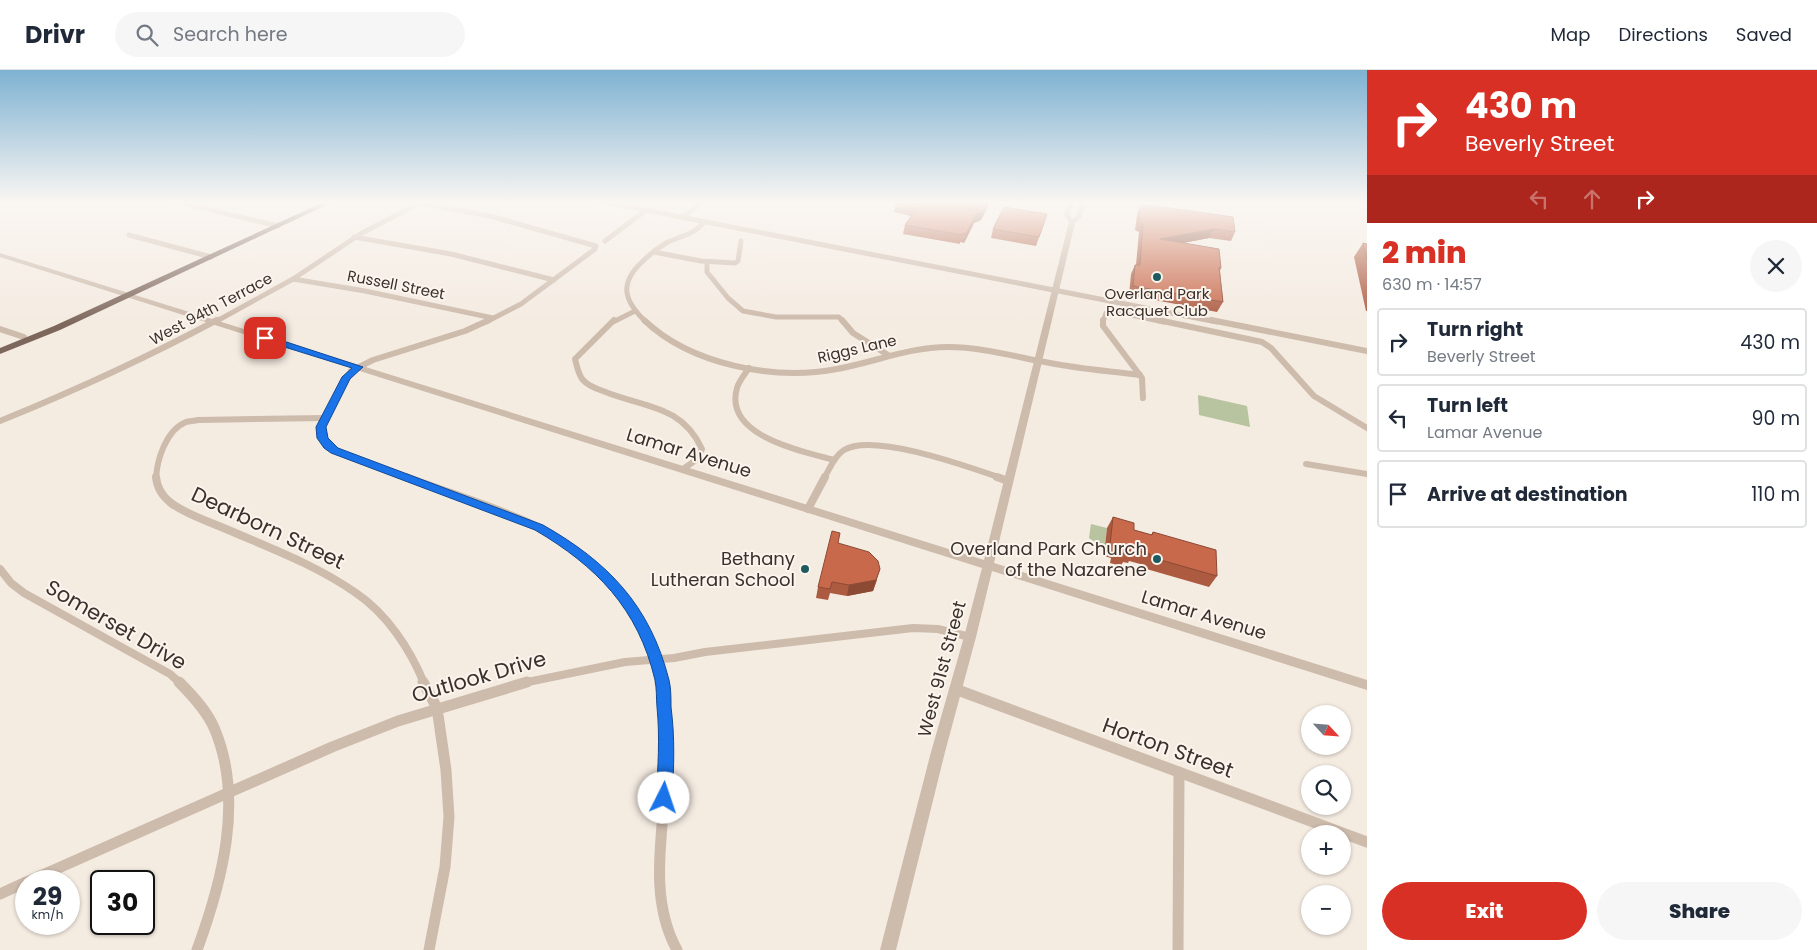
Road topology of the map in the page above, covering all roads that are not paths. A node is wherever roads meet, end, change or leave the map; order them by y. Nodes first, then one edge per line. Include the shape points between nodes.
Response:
1 (155, 242) edge
2 (237, 242) edge
3 (347, 242) edge
4 (384, 242) edge
5 (582, 242) edge
6 (668, 242) edge
7 (741, 242) edge
8 (808, 242) edge
9 (1067, 242) edge
10 (654, 252) junction
11 (0, 255) edge
12 (207, 256) junction
13 (707, 262) junction
14 (293, 279) junction
15 (554, 280) junction
16 (1056, 290) junction
17 (125, 294) junction
18 (635, 311) junction
19 (1164, 311) junction
20 (493, 318) junction
21 (1162, 321) junction
22 (214, 322) junction
23 (0, 329) edge
24 (24, 337) junction
25 (4, 350) edge
26 (1367, 350) edge
27 (888, 355) junction
28 (1038, 361) junction
29 (358, 367) junction
30 (749, 368) junction
31 (1140, 375) junction
32 (1143, 398) dead end
33 (325, 418) junction
34 (0, 421) edge
35 (1367, 428) edge
36 (834, 460) junction
37 (1306, 464) dead end
38 (683, 469) junction
39 (1367, 474) edge
40 (1008, 481) junction
41 (808, 509) junction
42 (987, 565) junction
43 (0, 569) edge
44 (970, 637) junction
45 (655, 659) junction
46 (1367, 685) edge
47 (956, 689) junction
48 (437, 708) junction
49 (1178, 772) junction
50 (228, 794) junction
51 (1367, 842) edge
52 (55, 870) edge
53 (15, 888) edge
54 (0, 894) edge
55 (197, 950) edge
56 (429, 950) edge
57 (678, 950) edge
58 (888, 950) edge
59 (1178, 950) edge

1 - 12 street
2 - 12 main road
3 - 14 street, West 94th Terrace
4 - 15 street via 449,253
5 - 15 street via 596,246
6 - 10 street, Riggs Lane
7 - 13 street via 735,263
8 - 16 street
9 - 16 street, West 91st Street
10 - 13 street
10 - 18 street, Riggs Lane via 634,269 627,280 627,293
11 - 17 street, Lamar Avenue
12 - 17 main road
13 - 27 street, Riggs Lane via 706,272 742,310 768,316 839,317 853,333
14 - 20 street, Russell Street
14 - 22 street, West 94th Terrace
15 - 20 street via 521,304
16 - 19 street
16 - 28 street, West 91st Street
17 - 22 street, Lamar Avenue
17 - 24 main road
17 - 25 main road
18 - 30 street, Riggs Lane via 654,329 680,345
18 - 38 street via 616,319 575,358 578,370 586,383 612,396 660,409 692,428 702,449 696,460
19 - 21 street
19 - 26 street
20 - 29 street
21 - 31 street via 1113,312 1104,315 1104,328
21 - 35 street via 1266,344 1314,396
22 - 29 street, Lamar Avenue
22 - 34 street, West 94th Terrace via 117,372
23 - 24 street
24 - 25 main road
27 - 28 street, Riggs Lane via 947,347 985,350
27 - 30 street, Riggs Lane via 818,372
28 - 31 street, Riggs Lane
28 - 40 street, West 91st Street
29 - 33 street via 346,377
29 - 38 street, Lamar Avenue
30 - 36 street via 737,389 736,404 749,429 772,441
31 - 32 street via 1144,382
33 - 45 street via 321,427 322,438 334,450 527,522 569,545 593,564 630,606 642,625
33 - 48 street, Dearborn Street via 186,422 177,429 164,449 156,465 156,482 162,494 184,511 302,562 358,594 395,632 416,664
36 - 40 street via 845,449 874,445 942,458
36 - 41 street
37 - 39 street
38 - 41 street, Lamar Avenue
40 - 42 street, West 91st Street
41 - 42 street, Lamar Avenue
42 - 44 street, West 91st Street
42 - 46 street, Lamar Avenue
43 - 50 street, Somerset Drive via 24,593 140,655 187,689 215,730 225,764
44 - 45 street, Outlook Drive via 938,629 913,628
44 - 47 street, West 91st Street
45 - 48 street, Outlook Drive via 526,682
45 - 57 street via 662,681 668,743 658,891 662,916
47 - 49 street, Horton Street
47 - 58 street, West 91st Street
48 - 50 street, Outlook Drive via 332,747
48 - 56 street, Dearborn Street via 449,817 445,867
49 - 51 street, Horton Street
49 - 59 street
50 - 52 street, Outlook Drive
50 - 55 street, Somerset Drive via 226,845 216,893
53 - 54 street, Outlook Drive

